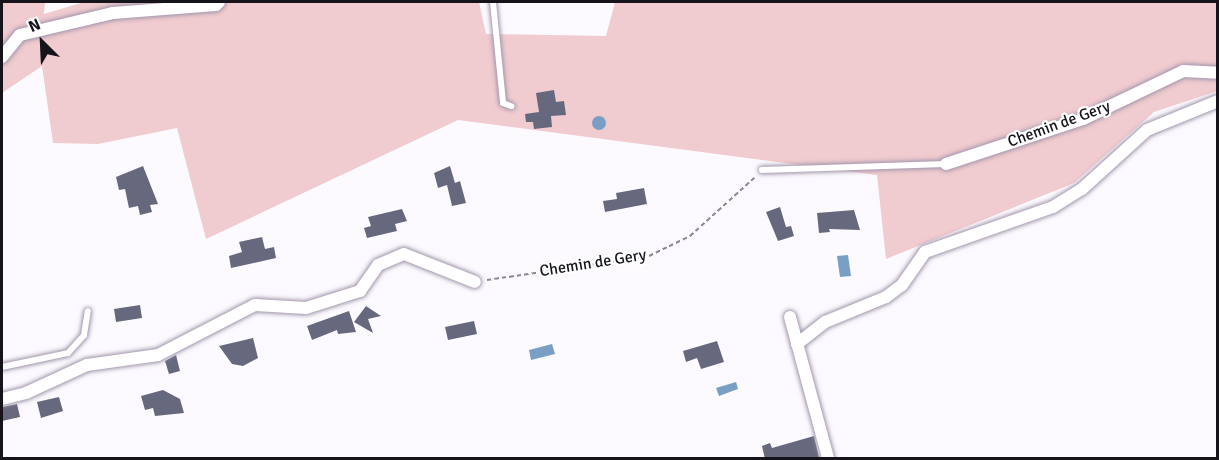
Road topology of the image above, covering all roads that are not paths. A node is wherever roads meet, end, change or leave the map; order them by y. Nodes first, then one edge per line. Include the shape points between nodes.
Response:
1 (219, 2) edge
2 (493, 2) edge
3 (2, 57) edge
4 (1218, 73) edge
5 (1218, 101) edge
6 (511, 106) dead end
7 (946, 164) joint
8 (762, 170) road end
9 (476, 282) road end
10 (88, 311) dead end
11 (790, 317) dead end
12 (797, 344) junction
13 (2, 367) edge
14 (2, 399) edge
15 (828, 459) edge

1 - 3 street via 113,13 20,35
2 - 6 lane via 503,103
4 - 7 street, Chemin de Gery via 1183,71 1083,119
5 - 12 street via 1147,130 1082,189 1053,207 924,252 902,285 886,297 825,322
7 - 8 lane, Chemin de Gery
9 - 14 street via 404,254 378,265 360,291 306,308 255,304 158,355 87,365 26,393
10 - 13 lane via 84,335 68,353
11 - 12 street
12 - 15 street

